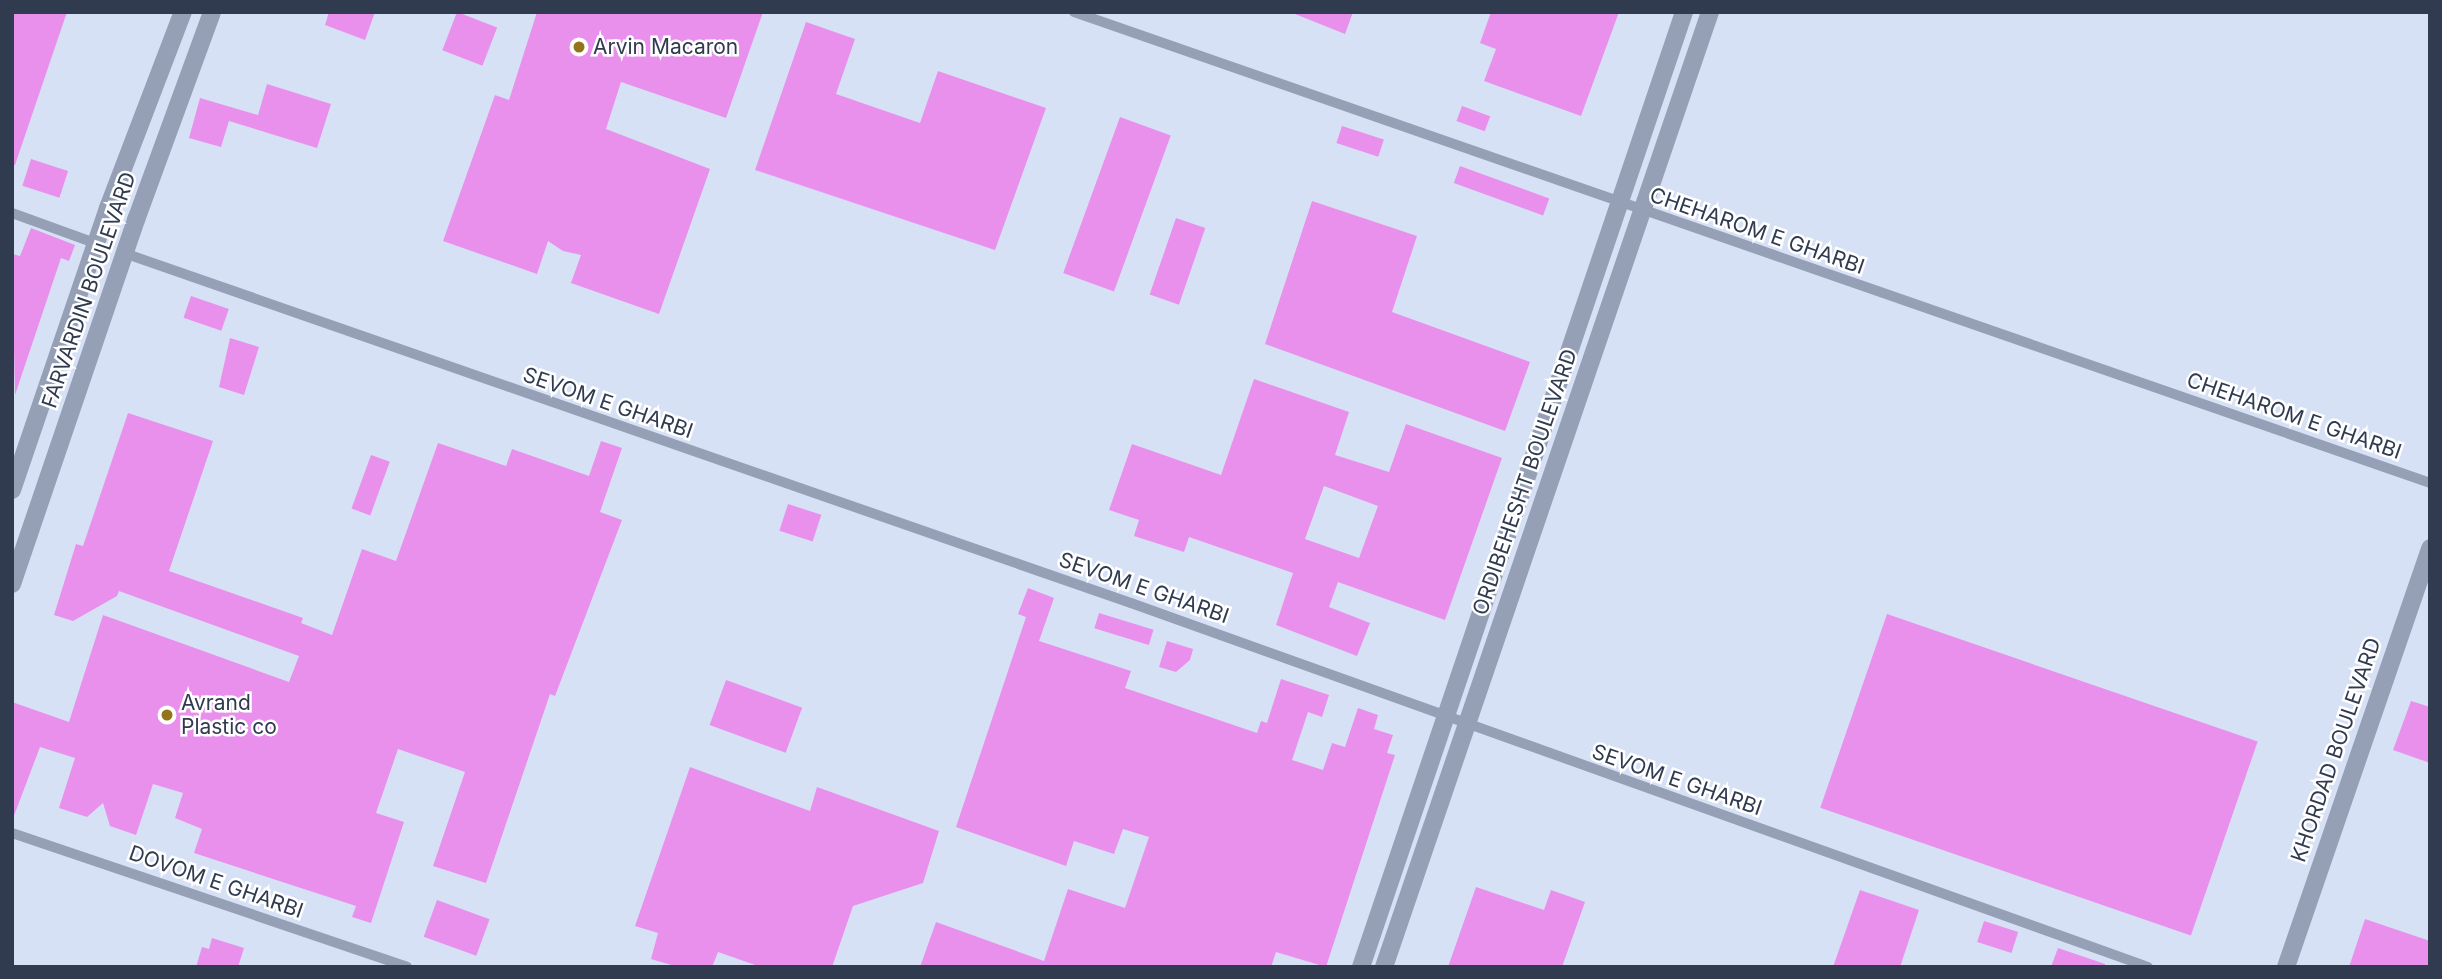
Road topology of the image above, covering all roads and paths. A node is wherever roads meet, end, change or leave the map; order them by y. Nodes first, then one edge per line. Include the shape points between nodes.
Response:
1 (183, 12) edge
2 (212, 12) edge
3 (1074, 12) edge
4 (1684, 12) edge
5 (1710, 12) edge
6 (1617, 204) junction
7 (108, 208) junction
8 (1642, 212) junction
9 (12, 214) edge
10 (136, 219) junction
11 (95, 243) junction
12 (124, 253) junction
13 (81, 286) junction
14 (110, 295) junction
15 (2430, 483) edge
16 (12, 490) edge
17 (2430, 548) edge
18 (12, 584) edge
19 (1442, 717) junction
20 (1465, 725) junction
21 (12, 834) edge
22 (408, 967) edge
23 (1361, 967) edge
24 (1384, 967) edge
25 (2148, 967) edge
26 (2286, 967) edge

1 - 7 street, FARVARDIN BOULEVARD
2 - 10 street, FARVARDIN BOULEVARD
3 - 6 lane, CHEHAROM E GHARBI
4 - 6 street, ORDIBEHESHT BOULEVARD
5 - 8 street, ORDIBEHESHT BOULEVARD
6 - 8 lane, CHEHAROM E GHARBI
6 - 19 street, ORDIBEHESHT BOULEVARD
7 - 10 street via 107,222 116,235 124,235
7 - 11 street, FARVARDIN BOULEVARD
8 - 15 lane, CHEHAROM E GHARBI
8 - 20 street, ORDIBEHESHT BOULEVARD
9 - 11 lane
10 - 12 street, FARVARDIN BOULEVARD
11 - 12 street
11 - 13 street, FARVARDIN BOULEVARD
12 - 14 street, FARVARDIN BOULEVARD
12 - 19 lane, SEVOM E GHARBI via 1132,603
13 - 14 street via 98,267 105,267 112,277
13 - 16 street, FARVARDIN BOULEVARD
14 - 18 street, FARVARDIN BOULEVARD
17 - 26 street, KHORDAD BOULEVARD
19 - 20 lane, SEVOM E GHARBI
19 - 23 street, ORDIBEHESHT BOULEVARD
20 - 24 street, ORDIBEHESHT BOULEVARD
20 - 25 lane, SEVOM E GHARBI
21 - 22 lane, DOVOM E GHARBI

